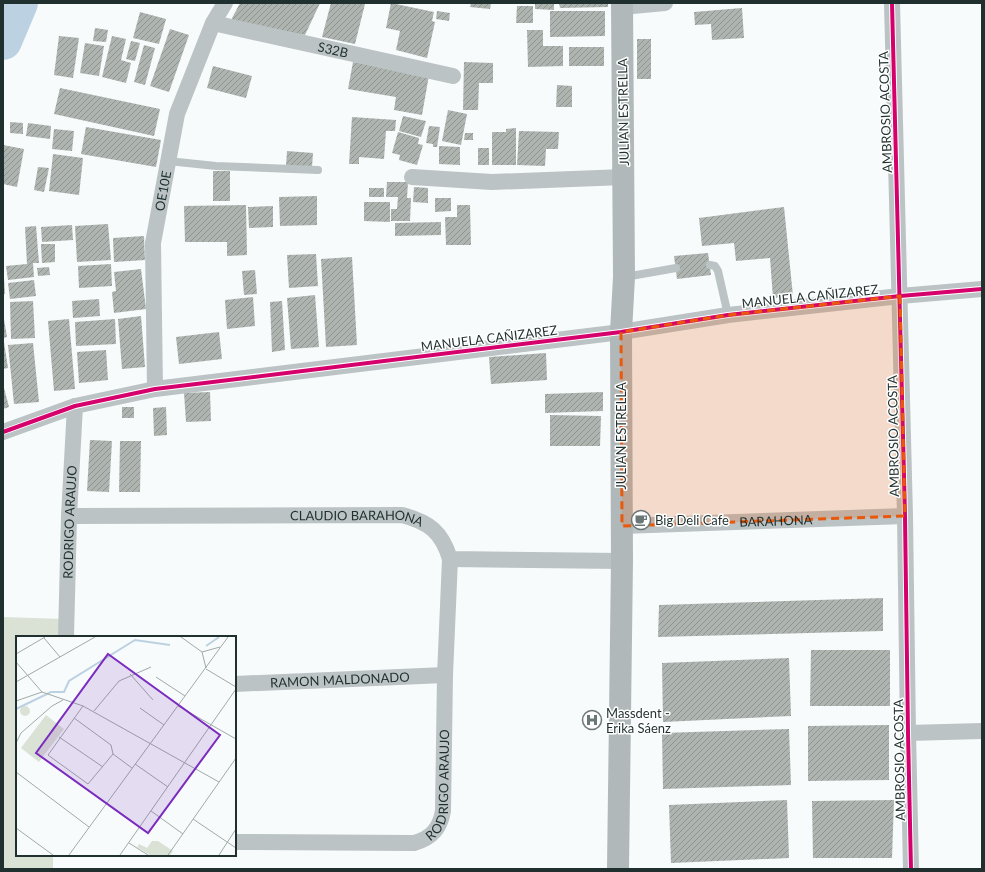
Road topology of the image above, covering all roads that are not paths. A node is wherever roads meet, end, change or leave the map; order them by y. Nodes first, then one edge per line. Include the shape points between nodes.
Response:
1 (225, 3) edge
2 (665, 3) edge
3 (892, 3) edge
4 (622, 5) edge
5 (213, 24) junction
6 (453, 76) dead end
7 (168, 162) junction
8 (318, 170) dead end
9 (412, 177) dead end
10 (624, 177) junction
11 (710, 265) dead end
12 (676, 268) dead end
13 (624, 277) junction
14 (982, 290) edge
15 (900, 296) junction
16 (728, 315) junction
17 (621, 332) junction
18 (155, 389) junction
19 (75, 406) junction
20 (3, 432) edge
21 (69, 516) junction
22 (905, 516) junction
23 (622, 526) junction
24 (450, 559) junction
25 (622, 561) junction
26 (66, 636) edge
27 (445, 675) junction
28 (236, 684) edge
29 (982, 731) edge
30 (908, 733) junction
31 (236, 842) edge
32 (618, 869) edge
33 (911, 869) edge

1 - 5 street, OE10E
2 - 4 street
3 - 15 street, AMBROSIO ACOSTA
4 - 10 street, JULIAN ESTRELLA
5 - 6 street, S32B
5 - 7 street, OE10E via 177,114
7 - 8 lane
7 - 18 street, OE10E via 153,243
9 - 10 street via 492,182
10 - 13 street, JULIAN ESTRELLA
11 - 16 lane via 715,266 718,271
12 - 13 lane
13 - 17 street, JULIAN ESTRELLA
14 - 15 street, MANUELA CAÑIZAREZ
15 - 16 street, MANUELA CAÑIZAREZ
15 - 22 street, AMBROSIO ACOSTA
16 - 17 street, MANUELA CAÑIZAREZ
17 - 18 street, MANUELA CAÑIZAREZ
17 - 23 street, JULIAN ESTRELLA
18 - 19 street, MANUELA CAÑIZAREZ
19 - 20 street, MANUELA CAÑIZAREZ
19 - 21 street, RODRIGO ARAUJO
21 - 24 street, CLAUDIO BARAHONA via 402,515 419,519 436,532 446,545
21 - 26 street, RODRIGO ARAUJO
22 - 23 street, BARAHONA
22 - 30 street, AMBROSIO ACOSTA
23 - 25 street, JULIAN ESTRELLA
24 - 25 street
24 - 27 street, RODRIGO ARAUJO
25 - 32 street, JULIAN ESTRELLA
27 - 28 street, RAMON MALDONADO
27 - 31 street, RODRIGO ARAUJO via 443,810 442,820 432,836 414,843
29 - 30 street
30 - 33 street, AMBROSIO ACOSTA

